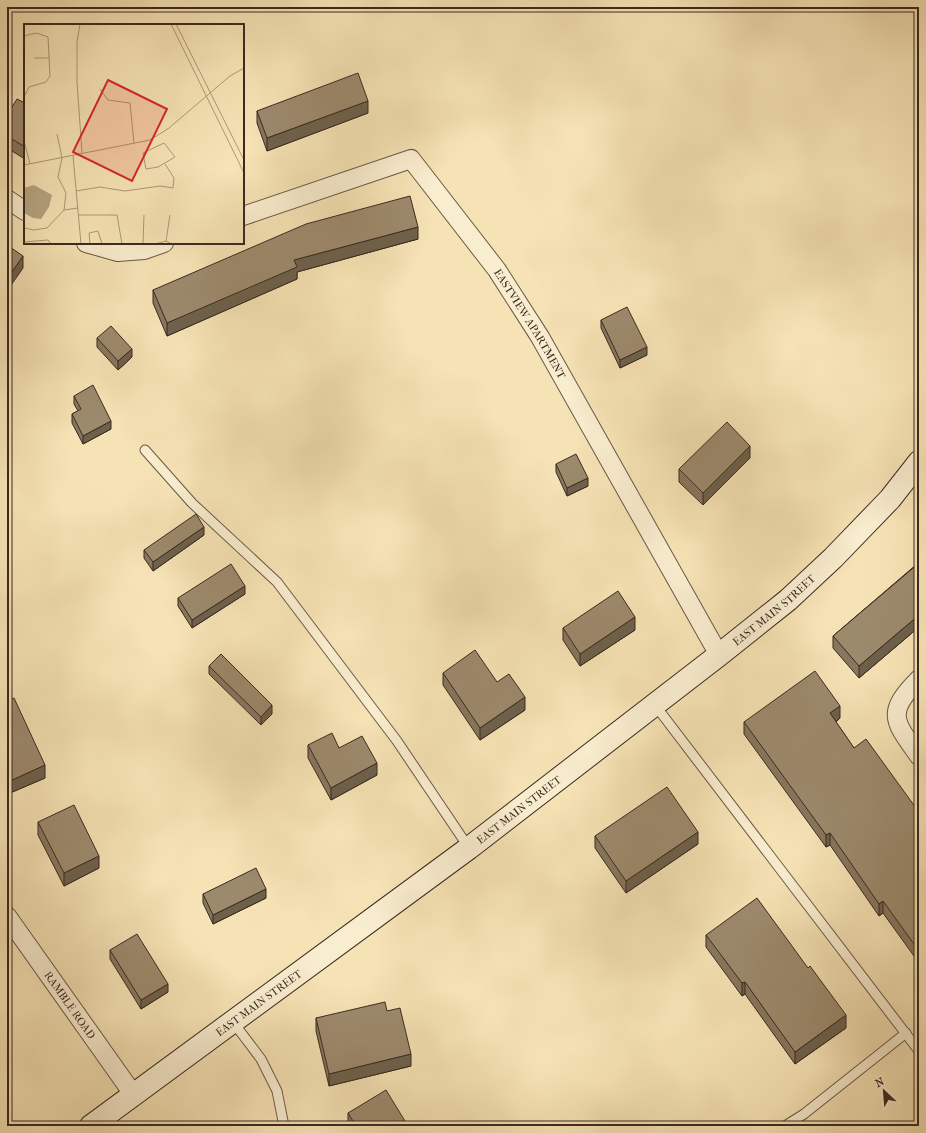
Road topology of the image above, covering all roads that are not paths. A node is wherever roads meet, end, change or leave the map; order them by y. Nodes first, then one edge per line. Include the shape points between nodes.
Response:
1 (7, 199) edge
2 (24, 210) edge
3 (244, 216) edge
4 (90, 244) edge
5 (161, 244) edge
6 (144, 450) dead end
7 (919, 462) edge
8 (719, 655) junction
9 (919, 679) edge
10 (655, 705) junction
11 (919, 756) edge
12 (469, 848) junction
13 (7, 916) edge
14 (232, 1022) junction
15 (906, 1034) junction
16 (919, 1051) edge
17 (133, 1094) junction
18 (91, 1126) edge
19 (284, 1126) edge
20 (785, 1126) edge

1 - 2 street
3 - 8 street, EASTVIEW APARTMENT via 411,159 497,270 540,337
4 - 5 street via 118,252 144,250
6 - 12 lane via 192,504 277,582 397,741
7 - 8 main road, EAST MAIN STREET via 890,499 833,558 788,600
8 - 10 main road, EAST MAIN STREET
9 - 11 street via 906,692 897,708 898,726
10 - 12 main road, EAST MAIN STREET
10 - 15 lane
12 - 14 main road, EAST MAIN STREET
13 - 17 street, RAMBLE ROAD
14 - 17 main road, EAST MAIN STREET
14 - 19 lane via 261,1059 277,1091
15 - 16 lane
15 - 20 lane
17 - 18 main road, EAST MAIN STREET

